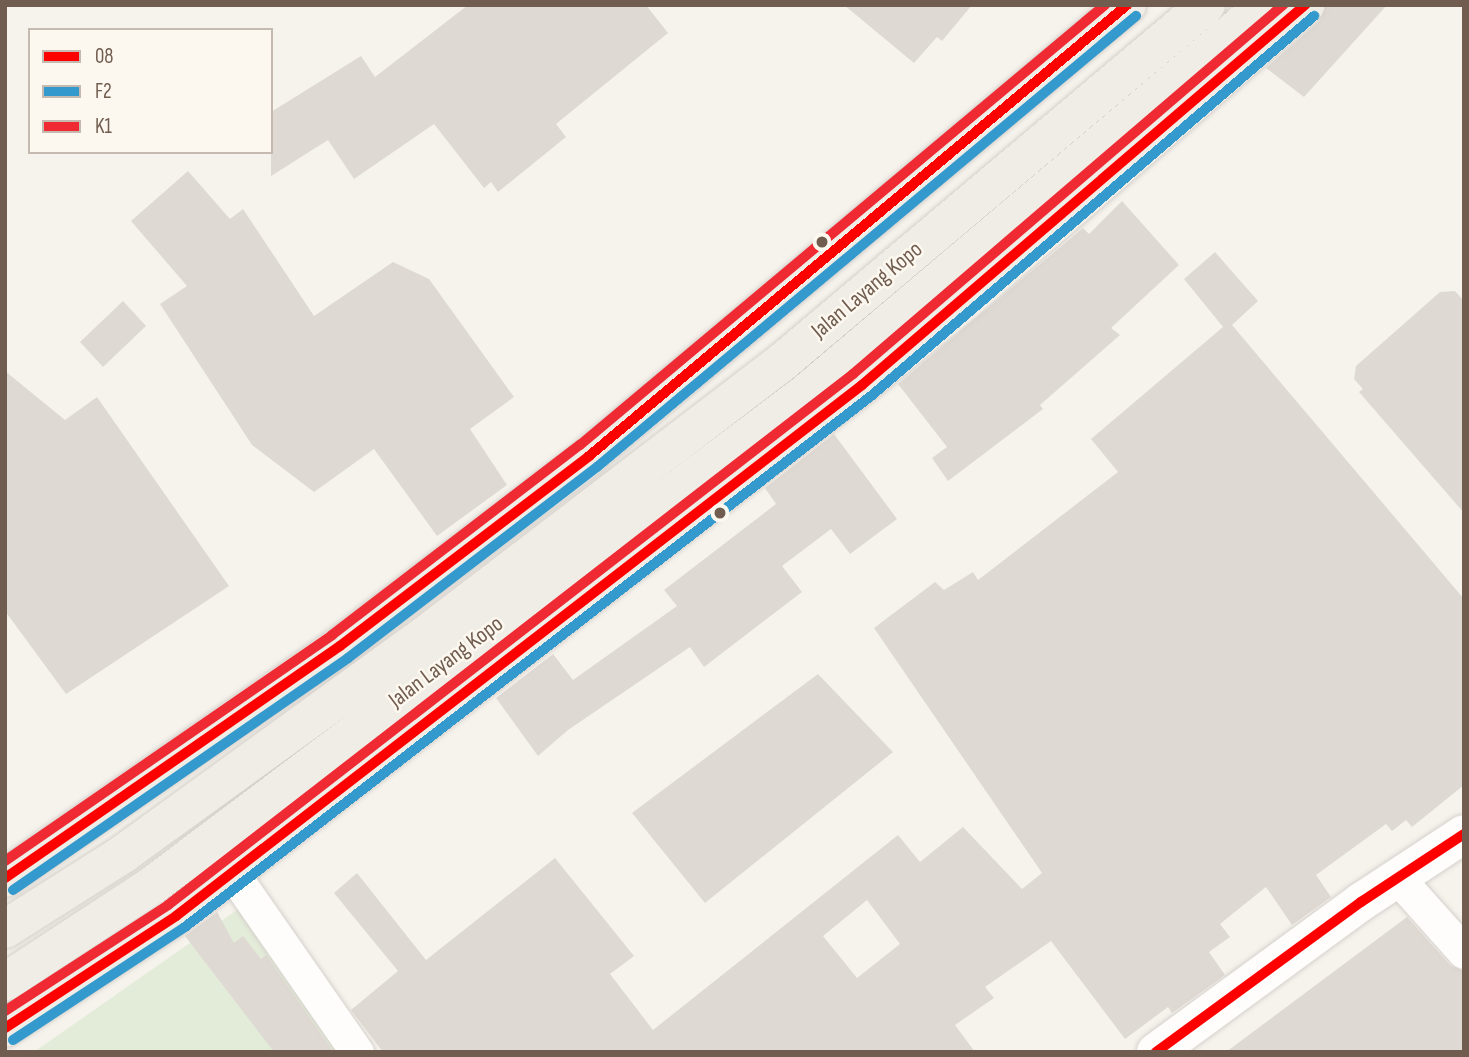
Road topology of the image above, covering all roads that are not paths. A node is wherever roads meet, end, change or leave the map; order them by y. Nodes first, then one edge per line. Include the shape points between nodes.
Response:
1 (1127, 5) edge
2 (1206, 5) edge
3 (1265, 5) edge
4 (1275, 5) edge
5 (1305, 5) edge
6 (1253, 53) junction
7 (1464, 834) edge
8 (231, 871) junction
9 (5, 878) edge
10 (1398, 878) junction
11 (5, 929) edge
12 (1464, 952) edge
13 (5, 982) edge
14 (5, 1028) edge
15 (357, 1052) edge
16 (1156, 1052) edge

1 - 9 highway via 589,456 340,646
2 - 11 highway, Jalan Layang Kopo via 769,372 424,636 124,854
3 - 13 highway, Jalan Layang Kopo via 804,394 153,885
4 - 6 highway via 1272,25
5 - 6 highway
6 - 8 highway via 872,377
7 - 10 street
8 - 14 highway via 176,916
8 - 15 street
10 - 12 street
10 - 16 street

